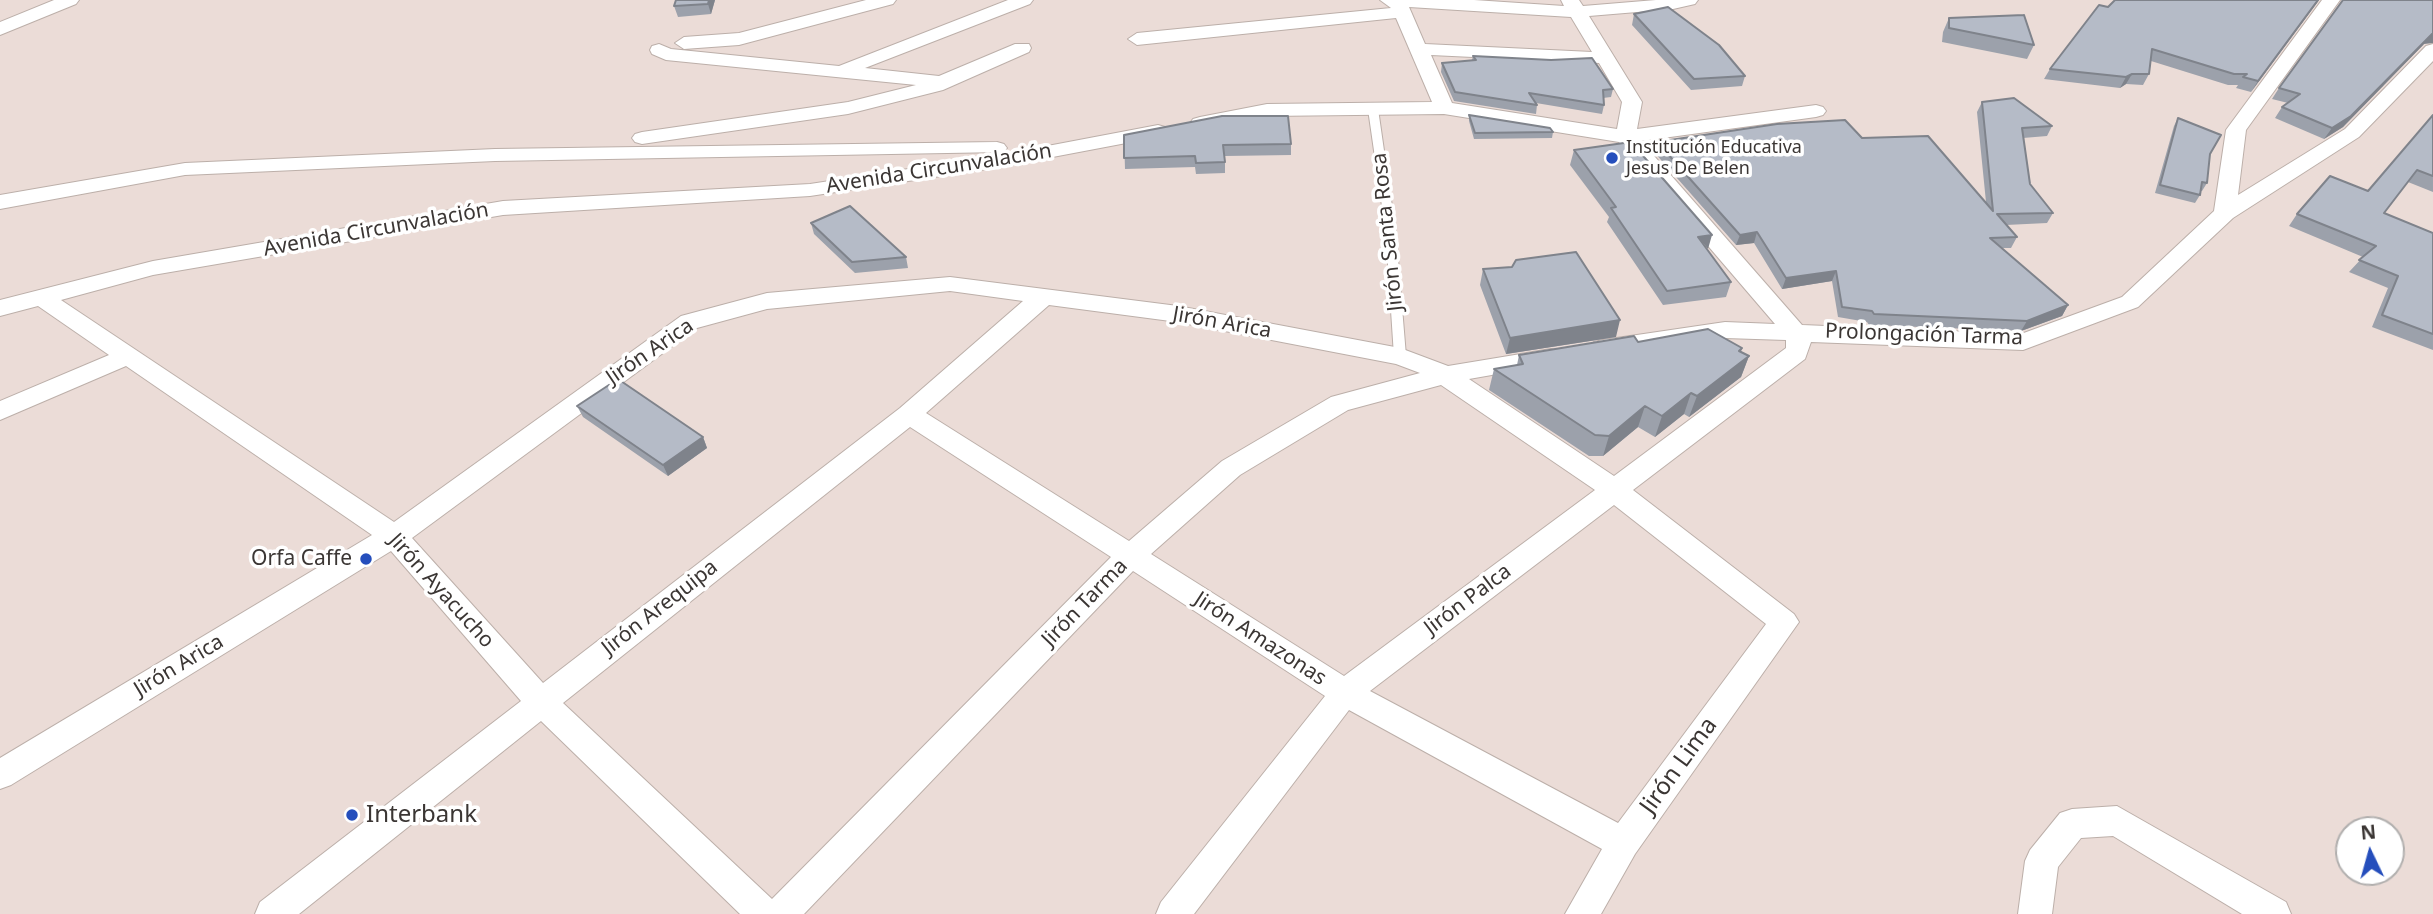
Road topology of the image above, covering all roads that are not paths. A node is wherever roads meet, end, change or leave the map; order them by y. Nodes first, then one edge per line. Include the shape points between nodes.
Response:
1 (70, 0) edge
2 (887, 0) edge
3 (1024, 0) edge
4 (1689, 0) edge
5 (2331, 0) edge
6 (1397, 3) edge
7 (1573, 6) edge
8 (0, 29) edge
9 (1137, 38) dead end
10 (1022, 48) dead end
11 (1418, 49) junction
12 (2433, 50) edge
13 (1605, 58) junction
14 (842, 71) junction
15 (939, 83) junction
16 (1444, 108) junction
17 (1373, 109) junction
18 (1816, 111) dead end
19 (1626, 137) junction
20 (1076, 146) junction
21 (534, 155) junction
22 (0, 202) edge
23 (2224, 213) junction
24 (1044, 296) junction
25 (41, 297) junction
26 (0, 308) edge
27 (1794, 331) junction
28 (128, 356) junction
29 (1400, 356) junction
30 (1445, 375) junction
31 (0, 411) edge
32 (909, 414) junction
33 (1614, 490) junction
34 (394, 536) junction
35 (1130, 556) junction
36 (1784, 622) joint
37 (1345, 693) junction
38 (540, 702) junction
39 (0, 775) edge
40 (1623, 843) junction
41 (272, 914) edge
42 (764, 914) edge
43 (781, 914) edge
44 (1173, 914) edge
45 (1582, 914) edge
46 (2035, 914) edge
47 (2274, 914) edge

1 - 8 street
2 - 14 street via 739,39 667,45 659,50
3 - 14 street
4 - 7 street
5 - 23 street via 2236,130
6 - 7 street
6 - 9 street
6 - 11 street
7 - 13 street
10 - 15 street
11 - 13 street
11 - 16 street
12 - 23 street, Prolongación Tarma via 2352,133
13 - 19 street via 1632,102
14 - 15 street
15 - 21 street via 848,108
16 - 17 street, Avenida Circunvalación
16 - 19 street, Avenida Circunvalación
17 - 20 street, Avenida Circunvalación via 1267,110
17 - 29 lane, Jirón Santa Rosa via 1391,234
18 - 19 street, Avenida Circunvalación
19 - 27 street
20 - 21 street
20 - 25 street, Avenida Circunvalación via 810,190 503,208 153,268
21 - 22 street via 185,169
23 - 27 street, Prolongación Tarma via 2130,302 2022,342
24 - 29 street, Jirón Arica via 1178,314
24 - 32 street, Jirón Arequipa
24 - 34 street, Jirón Arica via 950,284 767,301 689,322
25 - 26 street, Avenida Circunvalación
25 - 28 street, Jirón Ayacucho
27 - 30 street, Prolongación Tarma via 1725,330
27 - 33 street, Jirón Palca via 1800,344 1796,353
28 - 31 street
28 - 34 street, Jirón Ayacucho
29 - 30 street, Jirón Arica
30 - 33 street
30 - 35 street, Jirón Tarma via 1340,402 1231,468
32 - 35 street, Jirón Amazonas
32 - 38 street, Jirón Arequipa
33 - 36 street
33 - 37 street, Jirón Palca
34 - 38 street, Jirón Ayacucho
34 - 39 street, Jirón Arica
35 - 37 street, Jirón Amazonas
35 - 43 street, Jirón Tarma
36 - 40 street, Jirón Lima
37 - 40 street, Jirón Amazonas
37 - 44 street, Jirón Palca
38 - 41 street, Jirón Arequipa
38 - 42 street, Jirón Ayacucho
40 - 45 street, Jirón Lima
46 - 47 street via 2042,861 2072,824 2117,821

